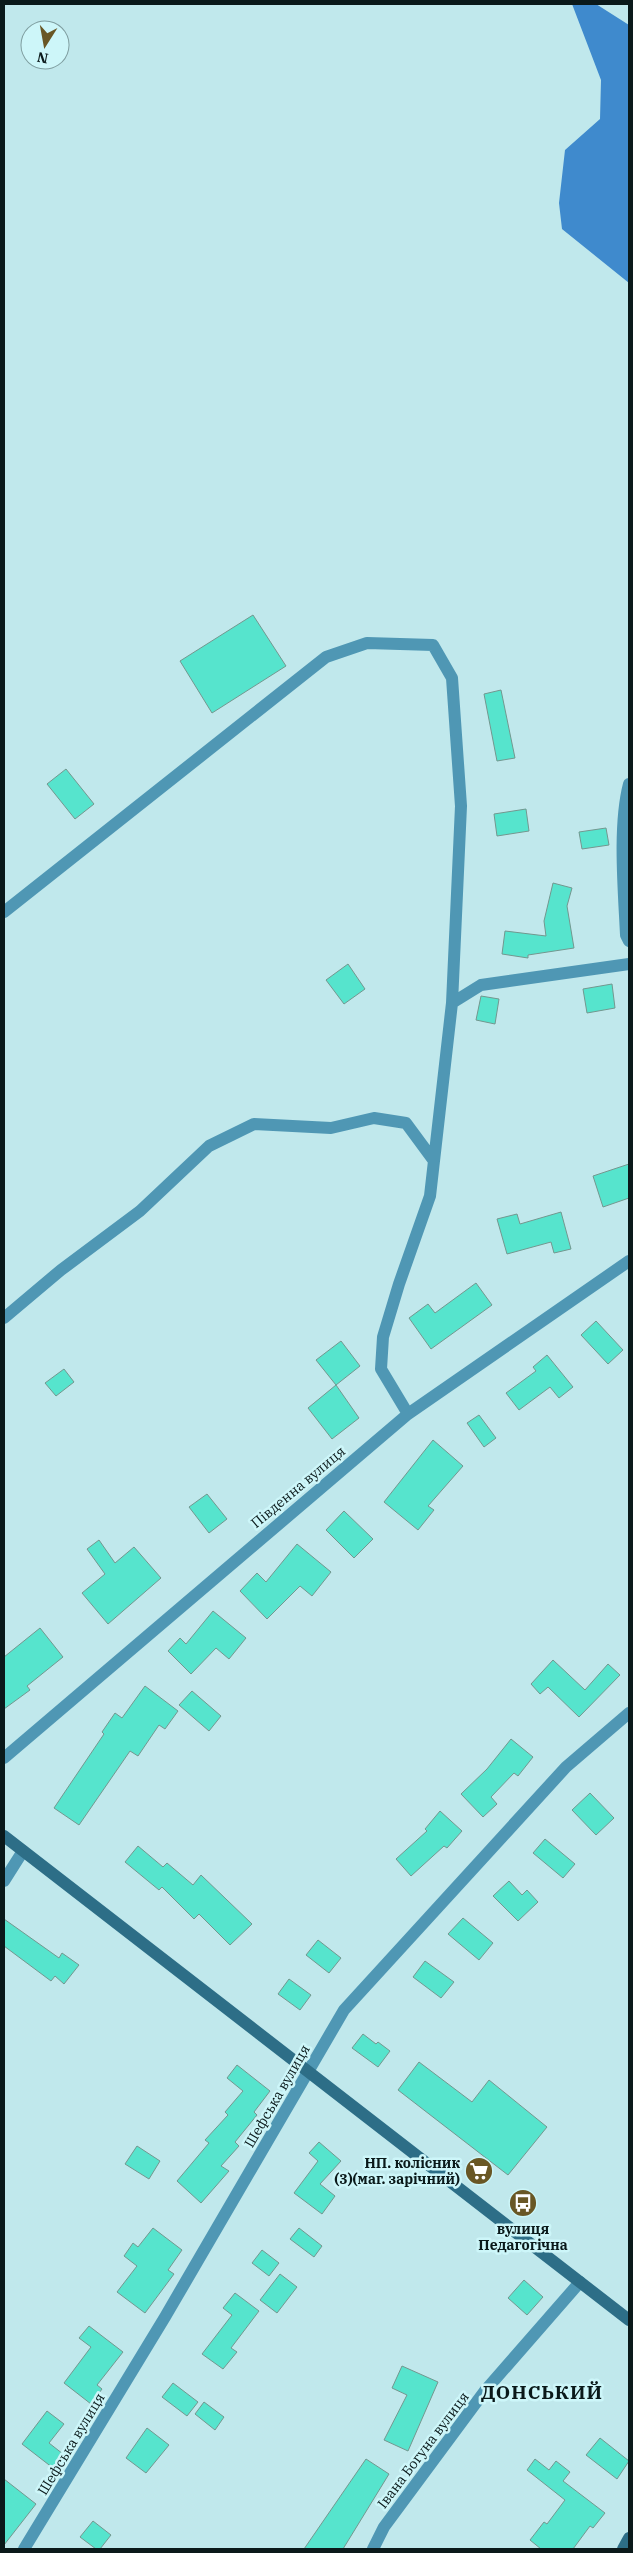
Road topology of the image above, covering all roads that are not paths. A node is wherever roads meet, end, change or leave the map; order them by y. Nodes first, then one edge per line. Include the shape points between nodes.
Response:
1 (629, 784) edge
2 (4, 912) edge
3 (629, 941) edge
4 (629, 964) edge
5 (452, 1003) junction
6 (434, 1161) junction
7 (629, 1261) edge
8 (4, 1318) edge
9 (408, 1414) junction
10 (629, 1713) edge
11 (4, 1758) edge
12 (4, 1836) edge
13 (23, 1851) junction
14 (4, 1880) edge
15 (309, 2072) junction
16 (580, 2282) junction
17 (629, 2320) edge
18 (629, 2538) edge
19 (24, 2549) edge
20 (373, 2549) edge
21 (624, 2549) edge

1 - 3 street via 624,878 626,935
2 - 5 street via 326,657 368,643 433,645 452,678 461,806
4 - 5 street via 481,985
5 - 6 street
6 - 8 street via 406,1123 374,1118 331,1128 254,1124 209,1146 140,1211
6 - 9 street via 430,1196 383,1337 381,1369
7 - 9 street, Південна вулиця
9 - 11 street, Південна вулиця
10 - 15 street, Шефська вулиця via 566,1767 344,2010
12 - 13 street
13 - 14 street
13 - 15 street
15 - 16 street
15 - 19 street, Шефська вулиця
16 - 17 street
16 - 20 street, Івана Богуна вулиця via 484,2392 384,2527
18 - 21 street

